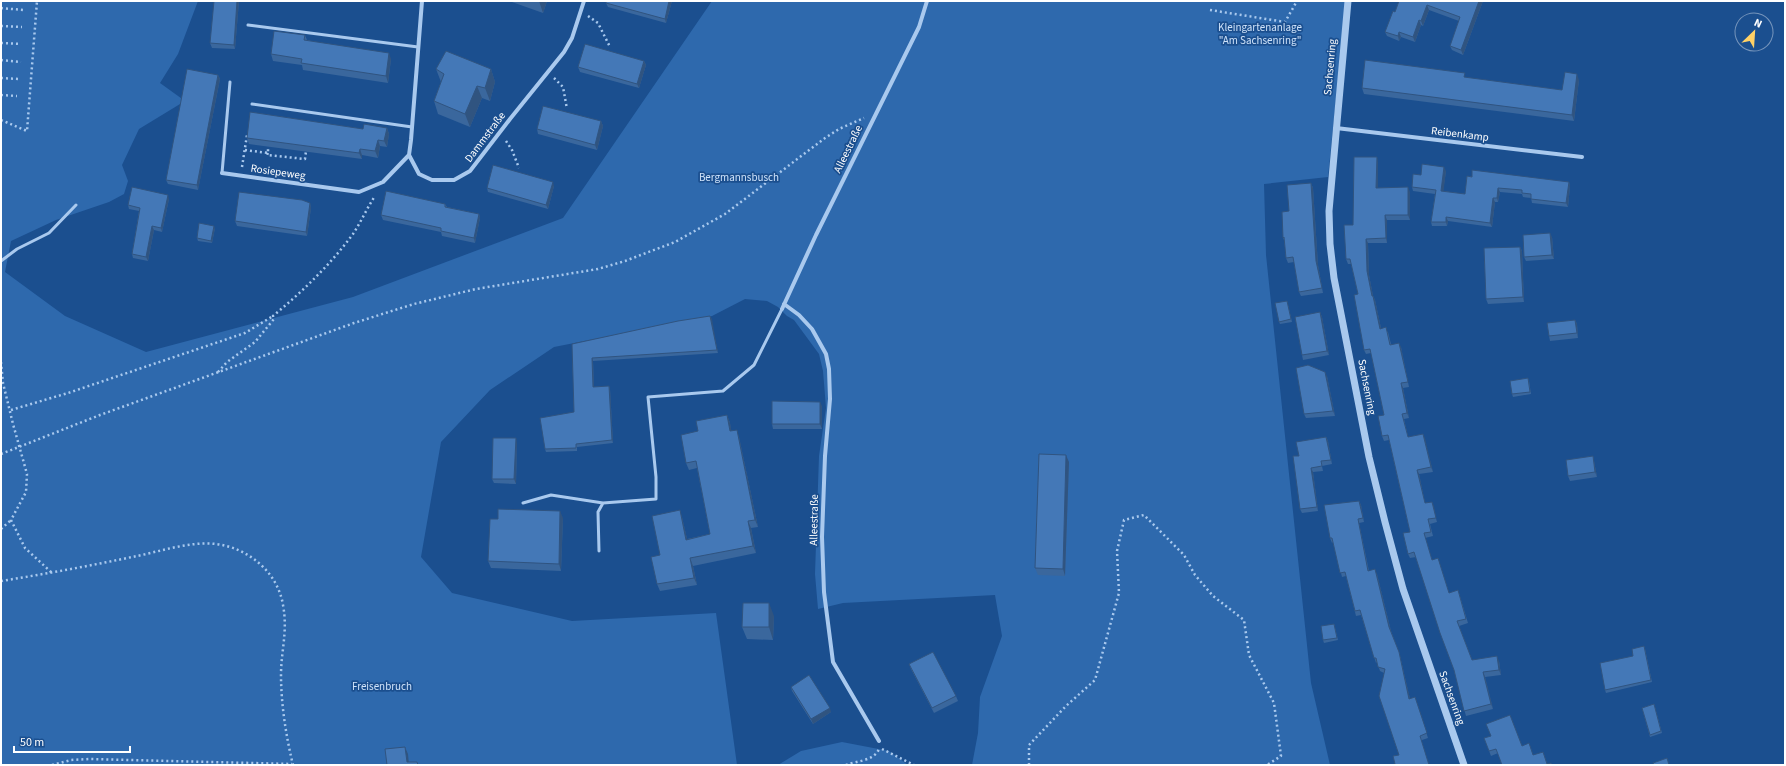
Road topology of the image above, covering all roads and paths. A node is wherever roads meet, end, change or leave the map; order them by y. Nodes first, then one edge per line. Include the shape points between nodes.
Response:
1 (37, 1) edge
2 (422, 1) edge
3 (584, 1) edge
4 (927, 1) edge
5 (1297, 1) edge
6 (1348, 1) edge
7 (1, 8) edge
8 (23, 10) dead end
9 (1210, 10) dead end
10 (598, 23) dead end
11 (248, 25) dead end
12 (1, 26) edge
13 (22, 27) dead end
14 (1, 43) edge
15 (21, 44) dead end
16 (610, 47) dead end
17 (418, 48) junction
18 (1, 60) edge
19 (21, 62) dead end
20 (1, 78) edge
21 (19, 79) dead end
22 (230, 82) dead end
23 (563, 86) dead end
24 (1, 95) edge
25 (17, 96) dead end
26 (252, 104) dead end
27 (567, 109) dead end
28 (874, 118) junction
29 (1, 120) edge
30 (412, 127) junction
31 (1336, 128) junction
32 (247, 134) edge
33 (268, 147) edge
34 (245, 150) junction
35 (512, 150) dead end
36 (306, 151) edge
37 (268, 153) junction
38 (409, 155) junction
39 (1582, 157) dead end
40 (519, 168) dead end
41 (222, 173) joint
42 (241, 176) junction
43 (383, 182) junction
44 (76, 205) dead end
45 (1, 261) edge
46 (784, 304) junction
47 (782, 309) joint
48 (273, 316) junction
49 (1, 362) edge
50 (218, 373) junction
51 (4, 383) junction
52 (1, 387) edge
53 (11, 410) junction
54 (3, 453) edge
55 (523, 502) dead end
56 (603, 503) junction
57 (11, 520) junction
58 (1, 529) edge
59 (599, 551) dead end
60 (51, 573) junction
61 (1, 581) edge
62 (879, 741) dead end
63 (52, 765) edge
64 (293, 765) edge
65 (846, 765) edge
66 (914, 765) edge
67 (1029, 765) edge
68 (1268, 765) edge
69 (1464, 765) edge

1 - 29 path via 28,131
2 - 17 street
3 - 38 street, Dammstraße via 572,38 564,52 470,171 454,180 432,180 419,174
4 - 28 street, Alleestraße via 919,27
5 - 9 path via 1285,22
6 - 31 street, Sachsenring
7 - 8 path
10 - 16 path
11 - 17 lane
12 - 13 path
14 - 15 path
17 - 30 street
18 - 19 path
20 - 21 path
22 - 41 lane, Rosiepeweg
23 - 27 path
24 - 25 path
26 - 30 lane
28 - 46 street, Alleestraße
28 - 50 path via 856,121 825,138 725,214 675,242 625,262 598,269 476,289 414,304 354,322
30 - 38 street
31 - 39 street, Reibenkamp
31 - 69 street, Sachsenring via 1329,211 1330,244 1334,278 1369,457 1403,589
32 - 34 path
33 - 37 path
34 - 37 path
34 - 42 path
35 - 40 path
36 - 37 path via 305,159 267,155
38 - 43 street, Rosiepeweg
41 - 42 street, Rosiepeweg
42 - 43 street, Rosiepeweg via 359,192
43 - 48 path via 354,232 333,259 314,280
44 - 45 lane via 49,233 17,249
46 - 47 street, Alleestraße
46 - 62 street, Alleestraße via 812,328 826,354 830,400 822,537 824,592 833,662
47 - 56 lane via 754,365 723,390 648,397 656,499
48 - 50 path via 272,323 255,342 227,362
48 - 53 path via 245,333
49 - 51 path
50 - 54 path
51 - 52 path
51 - 53 path
53 - 57 path via 28,474 28,484
55 - 56 lane via 551,495
56 - 59 lane via 598,512
57 - 58 path
57 - 60 path via 25,548
60 - 61 path
60 - 64 path via 189,546 216,544 241,551 262,564 276,581 283,604 286,630 281,674
63 - 64 path via 89,759
65 - 66 path via 873,757 880,748
67 - 68 path via 1029,745 1095,680 1119,593 1117,551 1124,520 1144,515 1184,554 1195,575 1213,596 1244,620 1249,655 1274,703 1281,756

